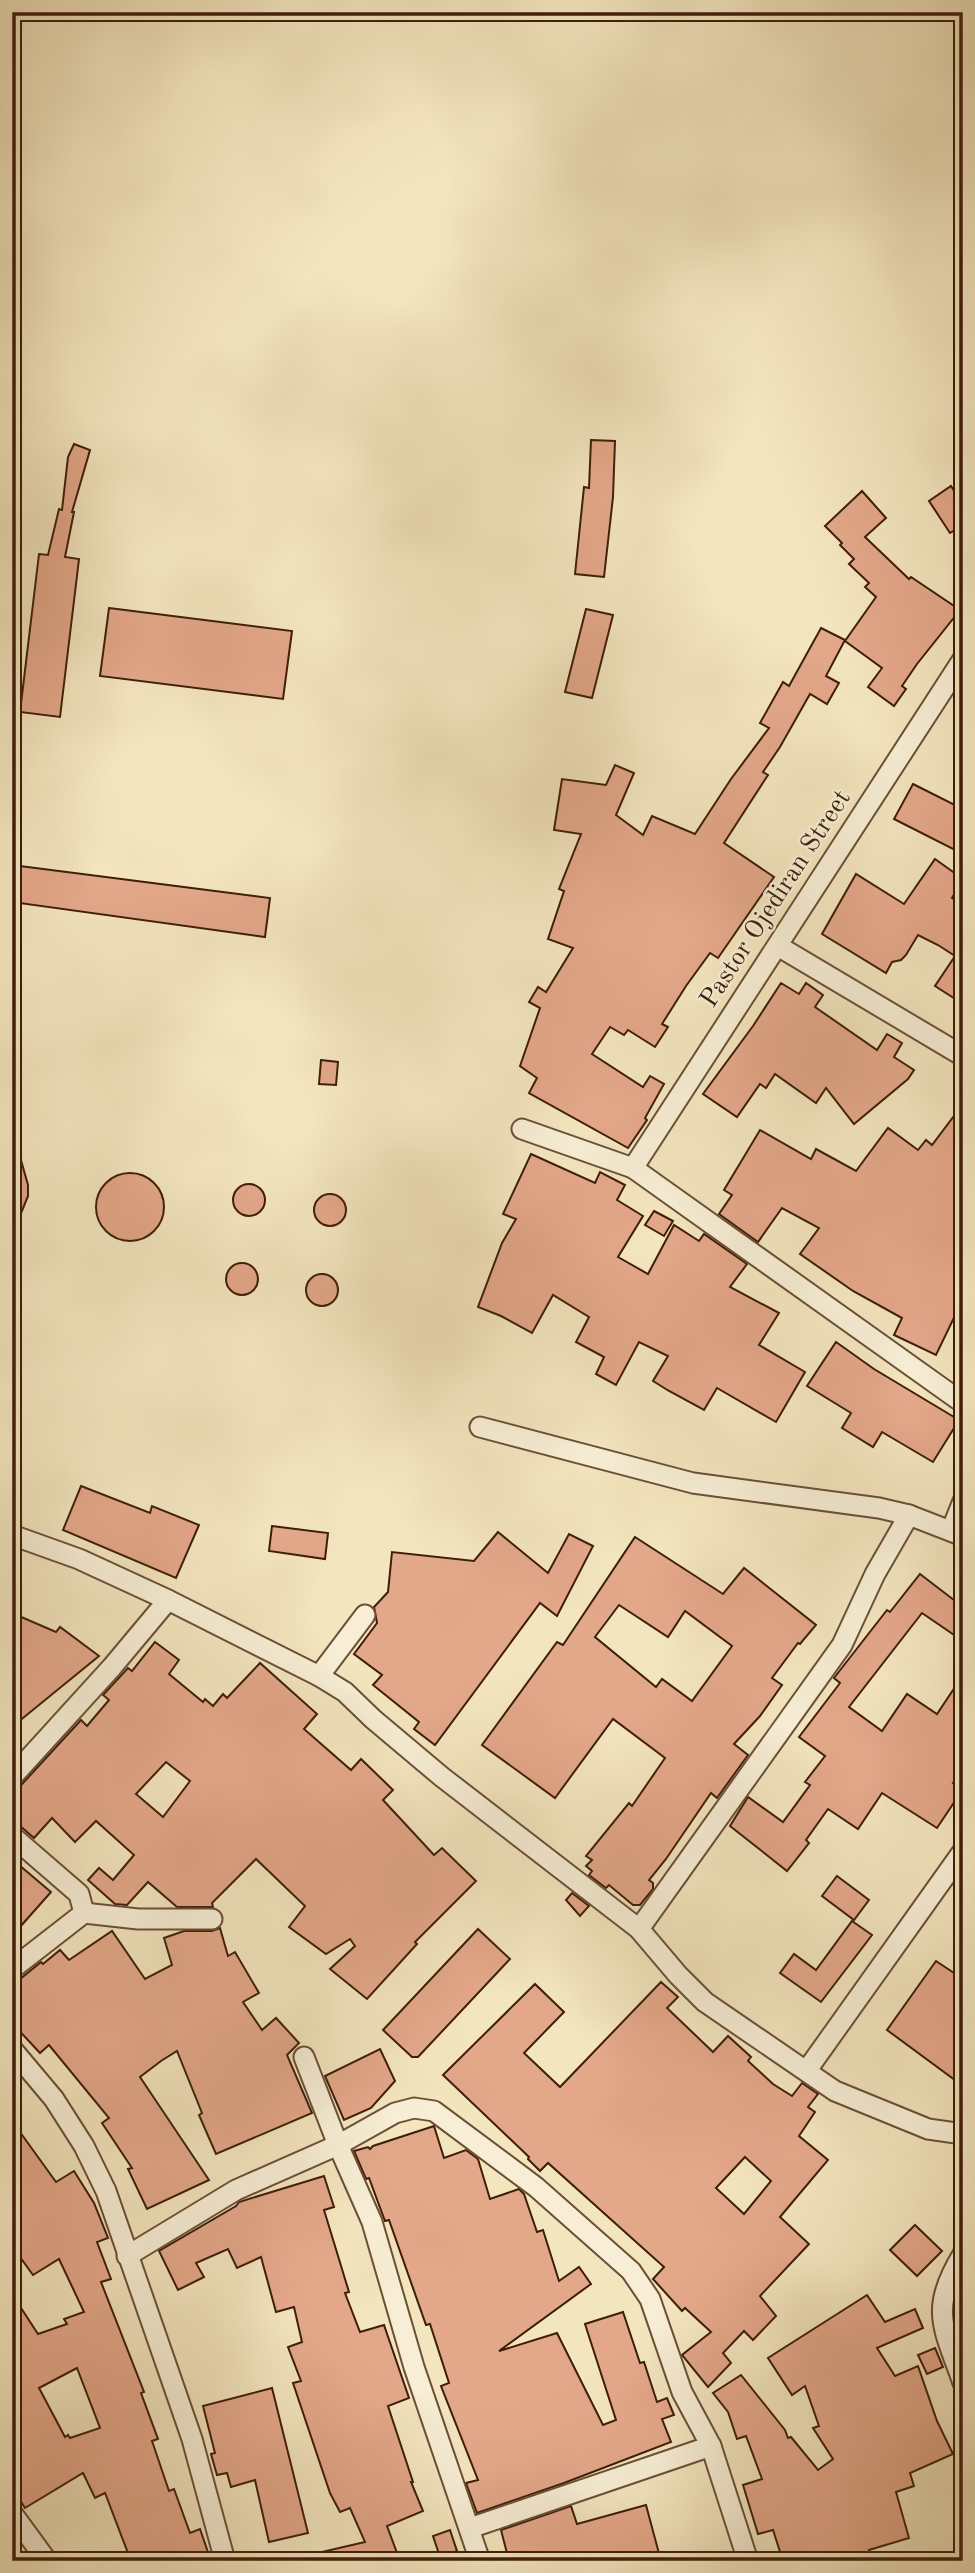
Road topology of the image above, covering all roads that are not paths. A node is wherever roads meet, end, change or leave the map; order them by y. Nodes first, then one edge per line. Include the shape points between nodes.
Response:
1 (963, 659) edge
2 (778, 946) junction
3 (963, 1056) edge
4 (522, 1129) dead end
5 (634, 1168) junction
6 (963, 1403) edge
7 (480, 1427) dead end
8 (963, 1501) edge
9 (909, 1515) junction
10 (957, 1534) edge
11 (12, 1535) edge
12 (168, 1600) junction
13 (365, 1615) dead end
14 (319, 1676) junction
15 (12, 1777) edge
16 (12, 1836) edge
17 (963, 1851) edge
18 (84, 1913) junction
19 (212, 1919) dead end
20 (639, 1929) junction
21 (12, 1969) edge
22 (12, 2049) edge
23 (304, 2057) dead end
24 (807, 2070) junction
25 (963, 2134) edge
26 (338, 2145) junction
27 (963, 2254) edge
28 (127, 2256) junction
29 (963, 2383) edge
30 (710, 2446) junction
31 (12, 2513) edge
32 (470, 2528) junction
33 (47, 2561) edge
34 (225, 2561) edge
35 (480, 2561) edge
36 (748, 2561) edge

1 - 2 street, Pastor Ojediran Street
2 - 3 street
2 - 5 street, Pastor Ojediran Street
4 - 5 street
5 - 6 street
7 - 9 street via 693,1483
8 - 10 street
9 - 10 street
9 - 20 street via 842,1645
11 - 12 street via 79,1559
12 - 14 street
12 - 15 street
13 - 14 street
14 - 20 street via 345,1692 442,1777
16 - 18 street via 79,1894
17 - 24 street
18 - 19 street
18 - 21 street
20 - 24 street via 705,2002
22 - 28 street via 54,2099 84,2146 106,2191
23 - 26 street
24 - 25 street via 835,2091 872,2108 928,2129
26 - 28 street via 236,2190
26 - 30 street via 395,2113 414,2108 435,2110 536,2187 631,2271 644,2290 682,2392
26 - 32 street via 372,2222 414,2367
27 - 29 street via 947,2279 941,2303
28 - 34 street via 192,2439
30 - 32 street
30 - 36 street
31 - 33 street
32 - 35 street

